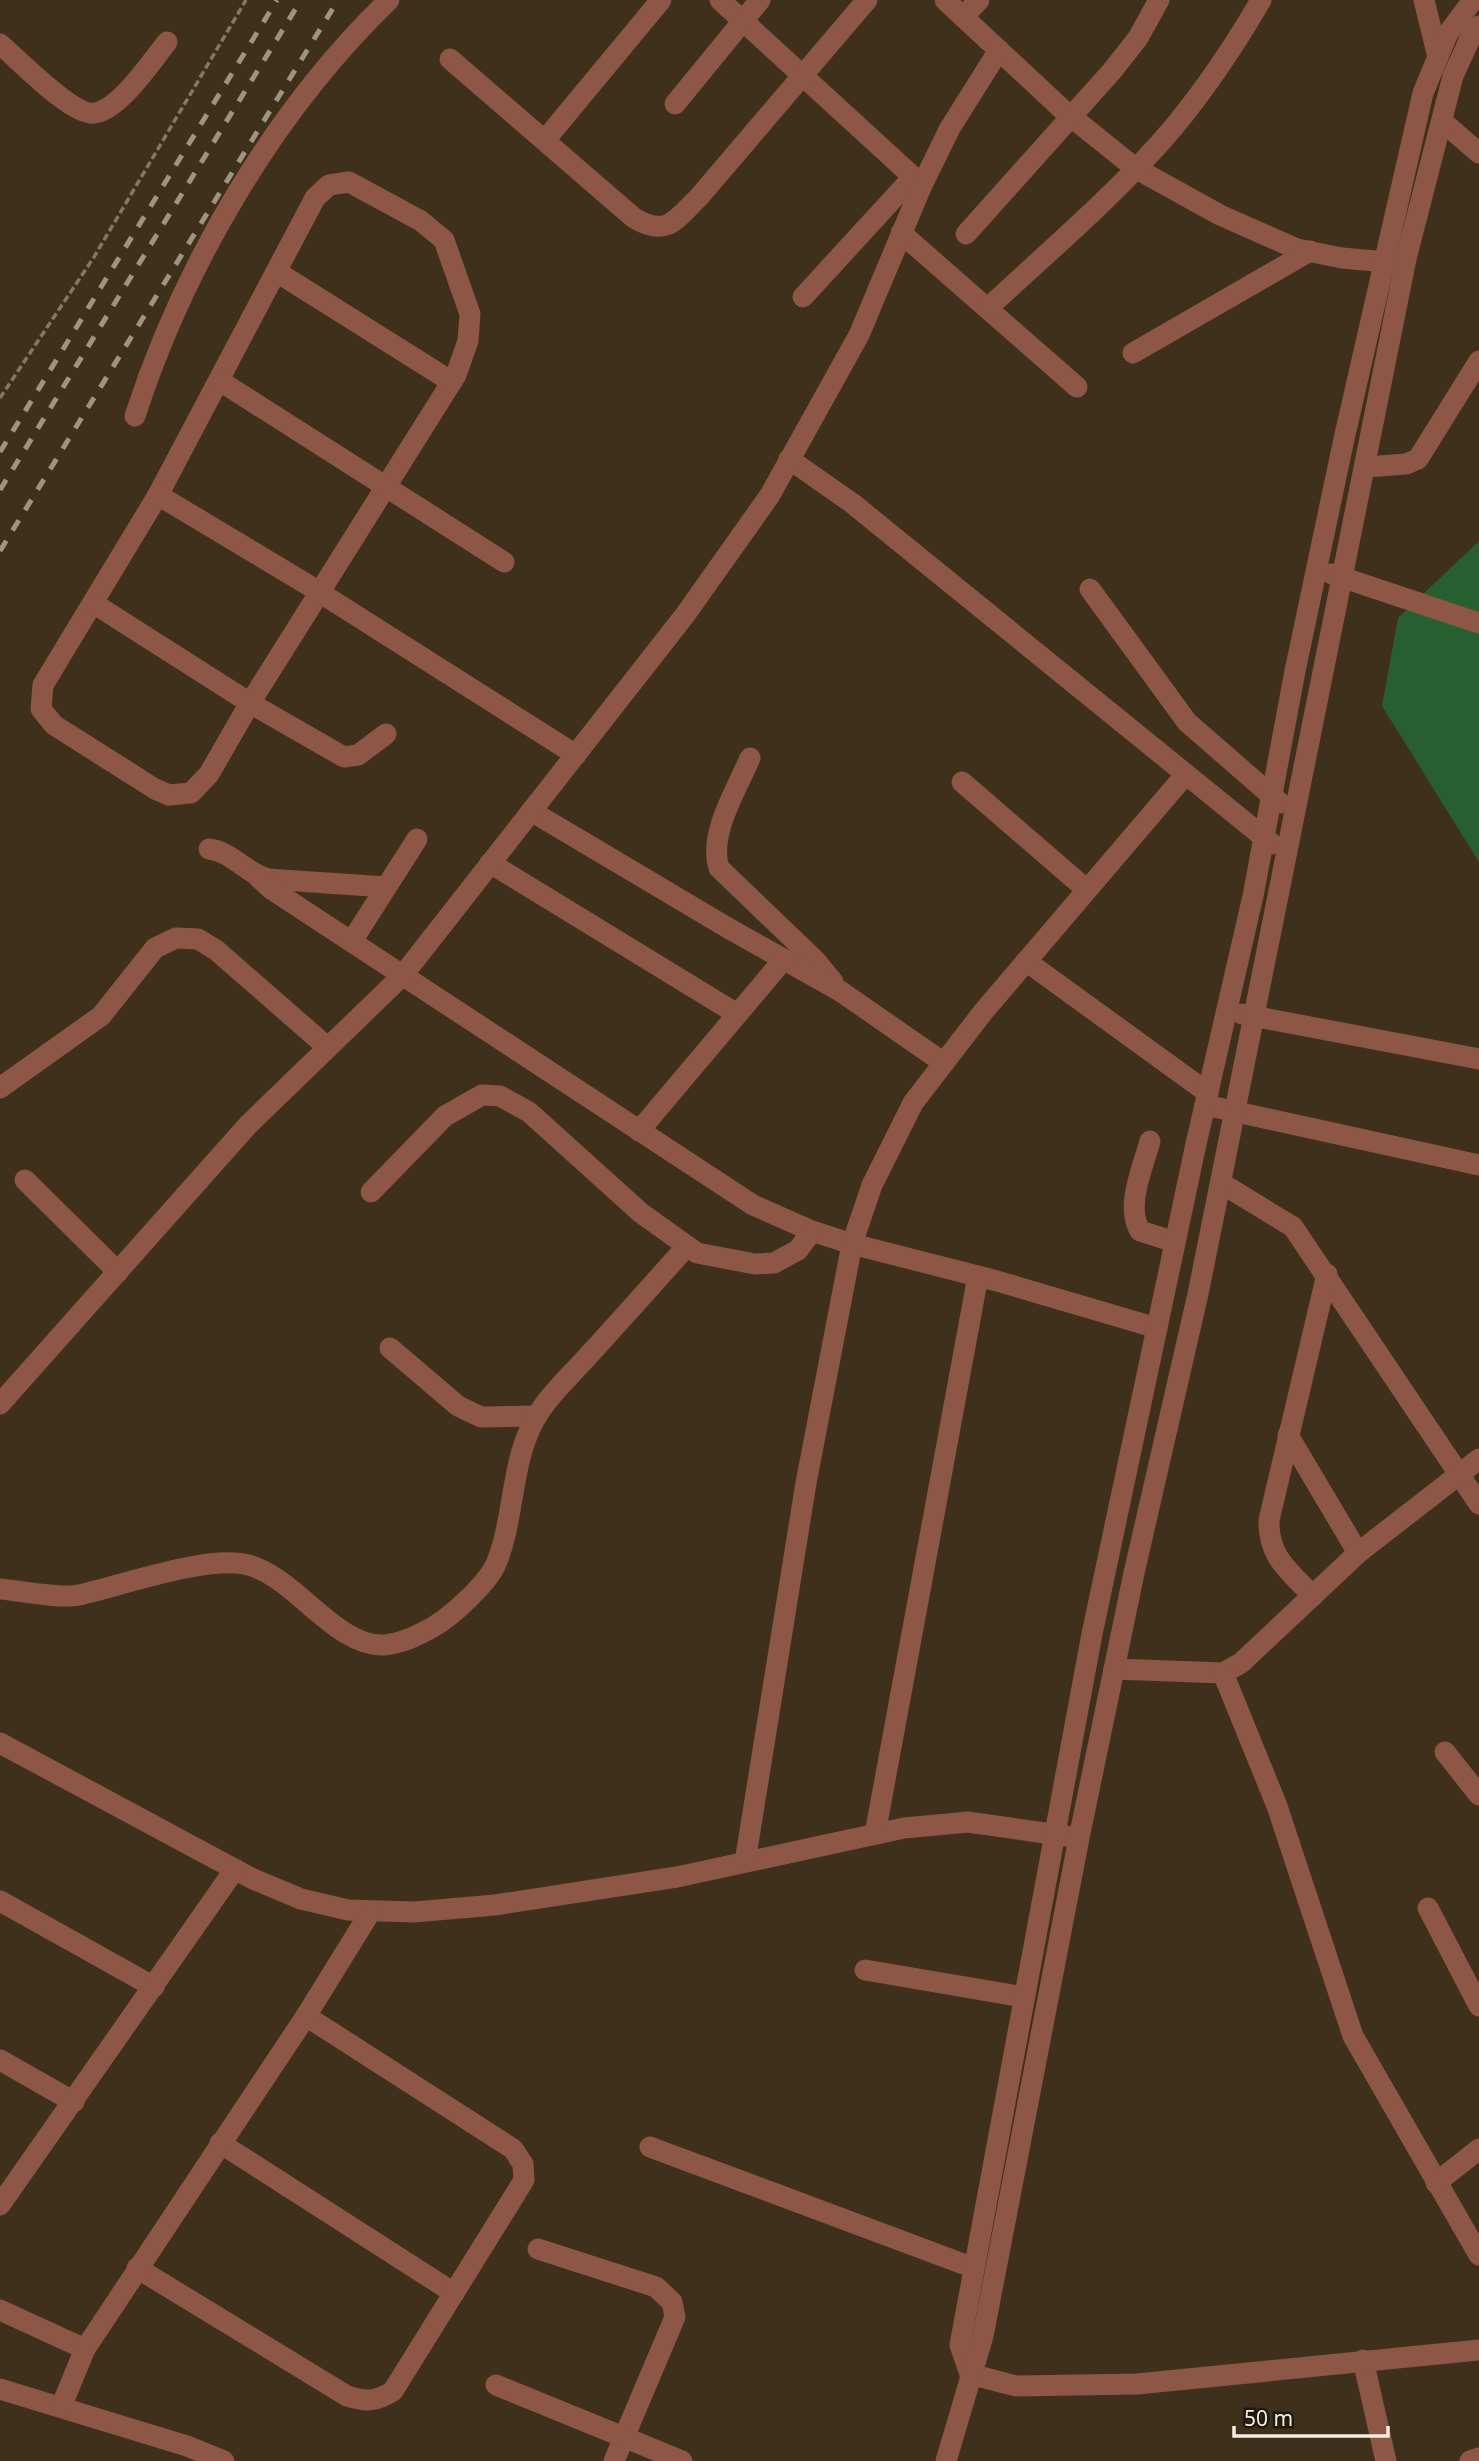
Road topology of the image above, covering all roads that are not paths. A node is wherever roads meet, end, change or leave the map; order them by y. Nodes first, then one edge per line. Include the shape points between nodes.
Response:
1 (389, 0) edge
2 (661, 0) edge
3 (720, 0) edge
4 (760, 0) edge
5 (867, 0) edge
6 (945, 0) edge
7 (979, 0) edge
8 (1159, 0) edge
9 (1261, 0) edge
10 (1424, 0) edge
11 (1473, 0) edge
12 (963, 17) junction
13 (743, 22) junction
14 (1479, 26) edge
15 (167, 42) dead end
16 (0, 44) edge
17 (999, 50) junction
18 (1438, 57) junction
19 (450, 59) dead end
20 (802, 78) junction
21 (675, 104) dead end
22 (1072, 116) junction
23 (1443, 122) junction
24 (545, 140) junction
25 (1479, 153) edge
26 (1135, 168) junction
27 (917, 181) junction
28 (901, 233) junction
29 (966, 234) dead end
30 (1310, 251) junction
31 (1383, 262) junction
32 (1406, 264) junction
33 (277, 272) junction
34 (803, 297) dead end
35 (988, 308) junction
36 (1133, 353) dead end
37 (1479, 360) edge
38 (220, 381) junction
39 (452, 382) junction
40 (1077, 387) dead end
41 (135, 416) dead end
42 (789, 458) junction
43 (1366, 467) junction
44 (386, 486) junction
45 (158, 495) junction
46 (504, 562) dead end
47 (1316, 571) junction
48 (1344, 576) junction
49 (1090, 589) dead end
50 (319, 593) junction
51 (93, 603) junction
52 (1479, 623) edge
53 (250, 703) junction
54 (386, 734) dead end
55 (576, 755) junction
56 (750, 758) dead end
57 (1186, 774) junction
58 (962, 782) dead end
59 (1271, 797) junction
60 (531, 811) junction
61 (1296, 814) junction
62 (1264, 838) junction
63 (417, 839) dead end
64 (209, 849) dead end
65 (1288, 856) junction
66 (490, 863) junction
67 (258, 877) junction
68 (386, 887) junction
69 (1087, 890) junction
70 (352, 941) junction
71 (784, 959) junction
72 (1026, 961) junction
73 (403, 975) junction
74 (840, 991) junction
75 (1226, 1012) junction
76 (737, 1014) junction
77 (1255, 1016) junction
78 (326, 1046) junction
79 (1479, 1059) edge
80 (944, 1063) junction
81 (0, 1088) edge
82 (1206, 1099) junction
83 (1236, 1112) junction
84 (639, 1131) junction
85 (1150, 1141) dead end
86 (1479, 1165) edge
87 (25, 1180) dead end
88 (1221, 1183) junction
89 (371, 1192) dead end
90 (813, 1231) junction
91 (1175, 1242) junction
92 (852, 1244) junction
93 (687, 1246) junction
94 (118, 1272) junction
95 (1327, 1274) junction
96 (978, 1276) junction
97 (1157, 1328) junction
98 (390, 1348) dead end
99 (0, 1404) edge
100 (537, 1416) junction
101 (1288, 1435) junction
102 (1479, 1459) edge
103 (1458, 1474) junction
104 (1479, 1504) edge
105 (1358, 1553) junction
106 (0, 1589) edge
107 (1314, 1595) junction
108 (1114, 1670) junction
109 (1223, 1673) junction
110 (0, 1743) edge
111 (1445, 1752) dead end
112 (1479, 1795) edge
113 (875, 1834) junction
114 (1054, 1834) junction
115 (1079, 1838) junction
116 (746, 1862) junction
117 (235, 1869) junction
118 (0, 1901) edge
119 (1428, 1908) dead end
120 (371, 1911) junction
121 (865, 1970) dead end
122 (154, 1987) junction
123 (1024, 1997) junction
124 (1479, 2006) edge
125 (306, 2017) junction
126 (0, 2060) edge
127 (1010, 2071) junction
128 (1034, 2074) junction
129 (74, 2102) junction
130 (220, 2143) junction
131 (650, 2147) dead end
132 (1479, 2149) edge
133 (1436, 2183) junction
134 (0, 2205) edge
135 (538, 2249) dead end
136 (1479, 2255) edge
137 (137, 2268) junction
138 (974, 2268) junction
139 (454, 2293) junction
140 (0, 2310) edge
141 (85, 2349) junction
142 (1479, 2350) edge
143 (1363, 2360) junction
144 (970, 2374) junction
145 (496, 2385) dead end
146 (0, 2389) edge
147 (61, 2407) junction
148 (623, 2439) junction
149 (1479, 2458) edge
150 (224, 2461) edge
151 (614, 2461) edge
152 (682, 2461) edge
153 (946, 2461) edge
154 (1385, 2461) edge
155 (1470, 2461) edge

1 - 41 street via 325,68 278,128 234,200 175,313
2 - 24 street
3 - 13 street
4 - 13 street
5 - 20 street
6 - 12 street
7 - 12 street
8 - 22 street via 1138,38
9 - 26 street via 1212,78
10 - 18 street
11 - 18 street via 1447,35
12 - 17 street
13 - 20 street
13 - 21 street
14 - 23 street via 1453,76
15 - 16 street via 111,106 93,114 76,110
17 - 22 street
17 - 27 street
18 - 31 street via 1423,93
19 - 24 street
20 - 24 street via 699,197 662,228 634,218
20 - 27 street
22 - 26 street
22 - 29 street
23 - 25 street
23 - 32 street
26 - 30 street via 1220,215
26 - 35 street
27 - 28 street
27 - 34 street
28 - 35 street
28 - 42 street via 859,335
30 - 31 street
30 - 36 street
31 - 32 street
31 - 47 street
32 - 43 street
33 - 38 street
33 - 39 street
33 - 39 street via 315,198 329,185 349,182 421,221 444,240 470,314 468,341
35 - 40 street
37 - 43 street via 1418,458 1406,464
38 - 44 street
38 - 45 street
39 - 44 street
42 - 55 street via 714,575
42 - 57 street via 852,503
43 - 48 street
44 - 46 street
44 - 50 street
45 - 50 street
45 - 51 street
47 - 48 street
47 - 59 street
48 - 52 street
48 - 61 street
49 - 59 street via 1187,722
50 - 53 street
50 - 55 street
51 - 53 street
51 - 53 street via 43,685 41,709 54,725 155,789 183,796 209,774
53 - 54 street via 344,757 358,755
55 - 60 street
56 - 74 street via 718,838 715,855 719,868 815,960
57 - 62 street
57 - 69 street
58 - 69 street
59 - 61 street
59 - 62 street
60 - 66 street
60 - 71 street
61 - 65 street
62 - 65 street
62 - 75 street
63 - 68 street
64 - 67 street via 220,850
65 - 77 street
66 - 73 street
66 - 76 street
67 - 68 street
67 - 70 street
68 - 70 street
69 - 72 street
70 - 73 street
71 - 74 street
71 - 76 street
72 - 80 street
72 - 82 street
73 - 78 street
73 - 84 street
74 - 80 street
75 - 77 street
75 - 82 street
76 - 84 street
77 - 79 street
77 - 83 street
78 - 81 street via 216,950 198,939 176,938 155,948 100,1016
78 - 94 street via 248,1125
80 - 92 street via 913,1103 872,1185
82 - 83 street
82 - 91 street
83 - 86 street
83 - 88 street
84 - 90 street via 727,1190
85 - 91 street via 1133,1220 1140,1231
87 - 94 street
88 - 95 street via 1293,1227
88 - 108 street
89 - 93 street via 445,1116 482,1095 500,1097 528,1112 641,1213
90 - 92 street
90 - 93 street via 798,1250 774,1263 698,1253
91 - 97 street
92 - 96 street
92 - 116 street via 806,1483
93 - 100 street
94 - 99 street
95 - 101 street
95 - 103 street
96 - 97 street
96 - 113 street
97 - 114 street
98 - 100 street via 458,1406 481,1417
100 - 106 street via 522,1442 496,1565 448,1619 410,1640 383,1645 364,1641 268,1573 245,1564 224,1563 58,1597
101 - 105 street
101 - 107 street via 1268,1541 1277,1557
102 - 103 street
103 - 104 street
103 - 105 street
105 - 107 street
107 - 109 street via 1253,1653
108 - 109 street
108 - 115 street
109 - 133 street via 1277,1806 1353,2036
110 - 117 street
111 - 112 street
113 - 114 street via 968,1822
113 - 116 street
114 - 115 street
114 - 123 street
115 - 128 street
116 - 120 street via 495,1905
117 - 120 street via 301,1899
117 - 122 street
118 - 122 street
119 - 124 street
120 - 125 street
121 - 123 street
122 - 129 street
123 - 127 street
125 - 130 street
125 - 139 street via 513,2150 523,2164 524,2180
126 - 129 street
127 - 128 street
127 - 138 street
128 - 144 street via 983,2336
129 - 134 street
130 - 137 street
130 - 139 street
131 - 138 street
132 - 133 street
133 - 136 street
135 - 148 street via 656,2287 672,2302 675,2317
137 - 139 street via 347,2396 363,2401 380,2400 393,2391
137 - 141 street
138 - 144 street via 960,2345
140 - 141 street
141 - 147 street
142 - 143 street
143 - 144 street via 1137,2384 1016,2386
143 - 154 street
144 - 153 street
145 - 148 street
146 - 147 street
147 - 150 street
148 - 151 street
148 - 152 street
149 - 155 street

